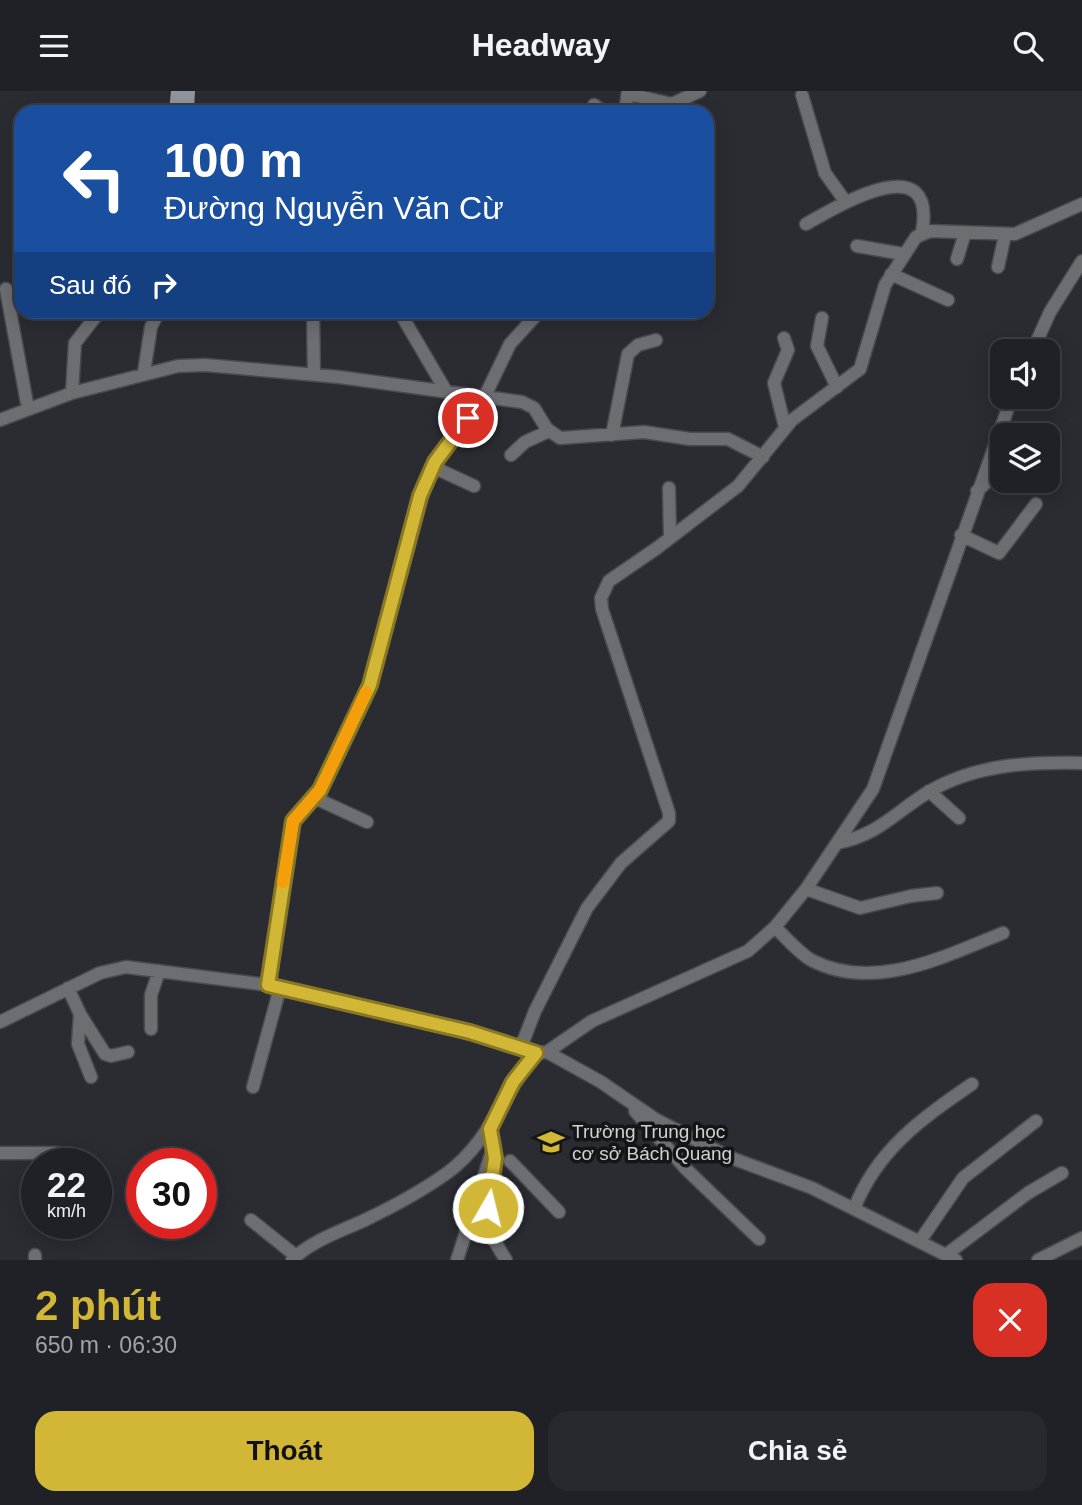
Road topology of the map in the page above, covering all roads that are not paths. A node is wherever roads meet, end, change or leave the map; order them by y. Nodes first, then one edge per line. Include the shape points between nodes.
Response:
1 (700, 91) edge
2 (628, 92) edge
3 (802, 95) dead end
4 (845, 201) junction
5 (1082, 204) edge
6 (806, 224) dead end
7 (922, 232) junction
8 (965, 233) junction
9 (1005, 235) junction
10 (857, 246) dead end
11 (903, 254) junction
12 (957, 259) dead end
13 (1082, 261) edge
14 (999, 267) dead end
15 (891, 274) junction
16 (6, 289) dead end
17 (948, 300) dead end
18 (94, 319) edge
19 (154, 319) edge
20 (313, 319) edge
21 (404, 319) edge
22 (533, 319) edge
23 (822, 319) dead end
24 (784, 338) dead end
25 (1038, 339) edge
26 (656, 340) dead end
27 (144, 372) junction
28 (314, 375) junction
29 (837, 387) junction
30 (446, 391) junction
31 (72, 393) junction
32 (485, 396) junction
33 (27, 409) junction
34 (1008, 409) edge
35 (0, 419) edge
36 (785, 426) junction
37 (549, 431) junction
38 (612, 435) junction
39 (510, 455) dead end
40 (763, 457) junction
41 (433, 467) junction
42 (990, 479) edge
43 (474, 487) dead end
44 (669, 488) dead end
45 (977, 491) junction
46 (1036, 504) dead end
47 (961, 535) junction
48 (670, 538) junction
49 (1082, 763) edge
50 (929, 791) junction
51 (314, 798) junction
52 (959, 818) dead end
53 (367, 822) dead end
54 (837, 843) junction
55 (806, 889) junction
56 (937, 893) dead end
57 (775, 927) junction
58 (1003, 933) dead end
59 (159, 971) junction
60 (274, 986) junction
61 (68, 988) junction
62 (80, 1014) junction
63 (0, 1021) edge
64 (151, 1029) dead end
65 (521, 1048) junction
66 (128, 1052) dead end
67 (541, 1053) junction
68 (91, 1077) dead end
69 (972, 1084) dead end
70 (253, 1087) dead end
71 (624, 1097) junction
72 (1036, 1121) dead end
73 (490, 1129) junction
74 (0, 1153) edge
75 (21, 1153) edge
76 (501, 1153) junction
77 (1062, 1173) dead end
78 (854, 1209) junction
79 (559, 1212) dead end
80 (251, 1220) dead end
81 (1082, 1238) edge
82 (759, 1239) dead end
83 (920, 1241) junction
84 (951, 1257) edge
85 (294, 1258) edge
86 (457, 1260) edge
87 (506, 1260) edge
88 (1038, 1260) edge

1 - 2 street via 672,104
3 - 4 street via 825,173
4 - 6 street
4 - 7 street via 870,192 911,189 924,206
5 - 9 street
7 - 8 street
7 - 11 street
8 - 9 street
8 - 12 street
9 - 14 street
10 - 11 street
11 - 15 street
13 - 25 street
15 - 17 street
15 - 29 street via 865,360
16 - 33 street
18 - 31 street via 75,343
19 - 27 street
20 - 28 street
21 - 30 street
22 - 32 street via 510,344
23 - 29 street via 817,346
24 - 36 street via 788,350 774,383
26 - 38 street via 638,345 628,354
27 - 28 street via 205,365
27 - 31 street
28 - 30 street
29 - 36 street
30 - 32 street
31 - 33 street
32 - 37 street via 529,404
32 - 41 street
33 - 35 street
34 - 45 street
36 - 40 street
37 - 38 street via 569,439
37 - 39 street
38 - 40 street via 643,432 728,439
40 - 48 street via 738,486
41 - 43 street
41 - 51 street via 420,496 373,677
42 - 45 street
44 - 48 street
45 - 47 street
46 - 47 street via 999,553
47 - 54 street via 873,789
48 - 65 street via 609,580 601,598 669,821 621,863 587,908
49 - 50 street via 1005,765
50 - 52 street
50 - 54 street via 868,835
51 - 53 street
51 - 60 street via 293,821
54 - 55 street
55 - 56 street via 860,908
55 - 57 street
57 - 58 street via 809,959 853,971 926,966
57 - 67 street via 748,951 592,1021
59 - 60 street
59 - 61 street via 115,968
59 - 64 street via 151,995
60 - 65 street
60 - 70 street
61 - 62 street
61 - 63 street
62 - 66 street via 105,1054
62 - 68 street via 78,1044
65 - 67 street
67 - 71 street
67 - 73 street via 513,1082
69 - 78 street via 922,1118 869,1173
71 - 78 street via 655,1119 729,1157
71 - 82 street via 686,1169
72 - 83 street via 963,1178
73 - 76 street
73 - 85 street via 446,1174
74 - 75 street
76 - 79 street
76 - 86 street
76 - 87 street via 488,1219
77 - 84 street via 1028,1193
78 - 83 street
80 - 85 street
81 - 88 street
83 - 84 street

